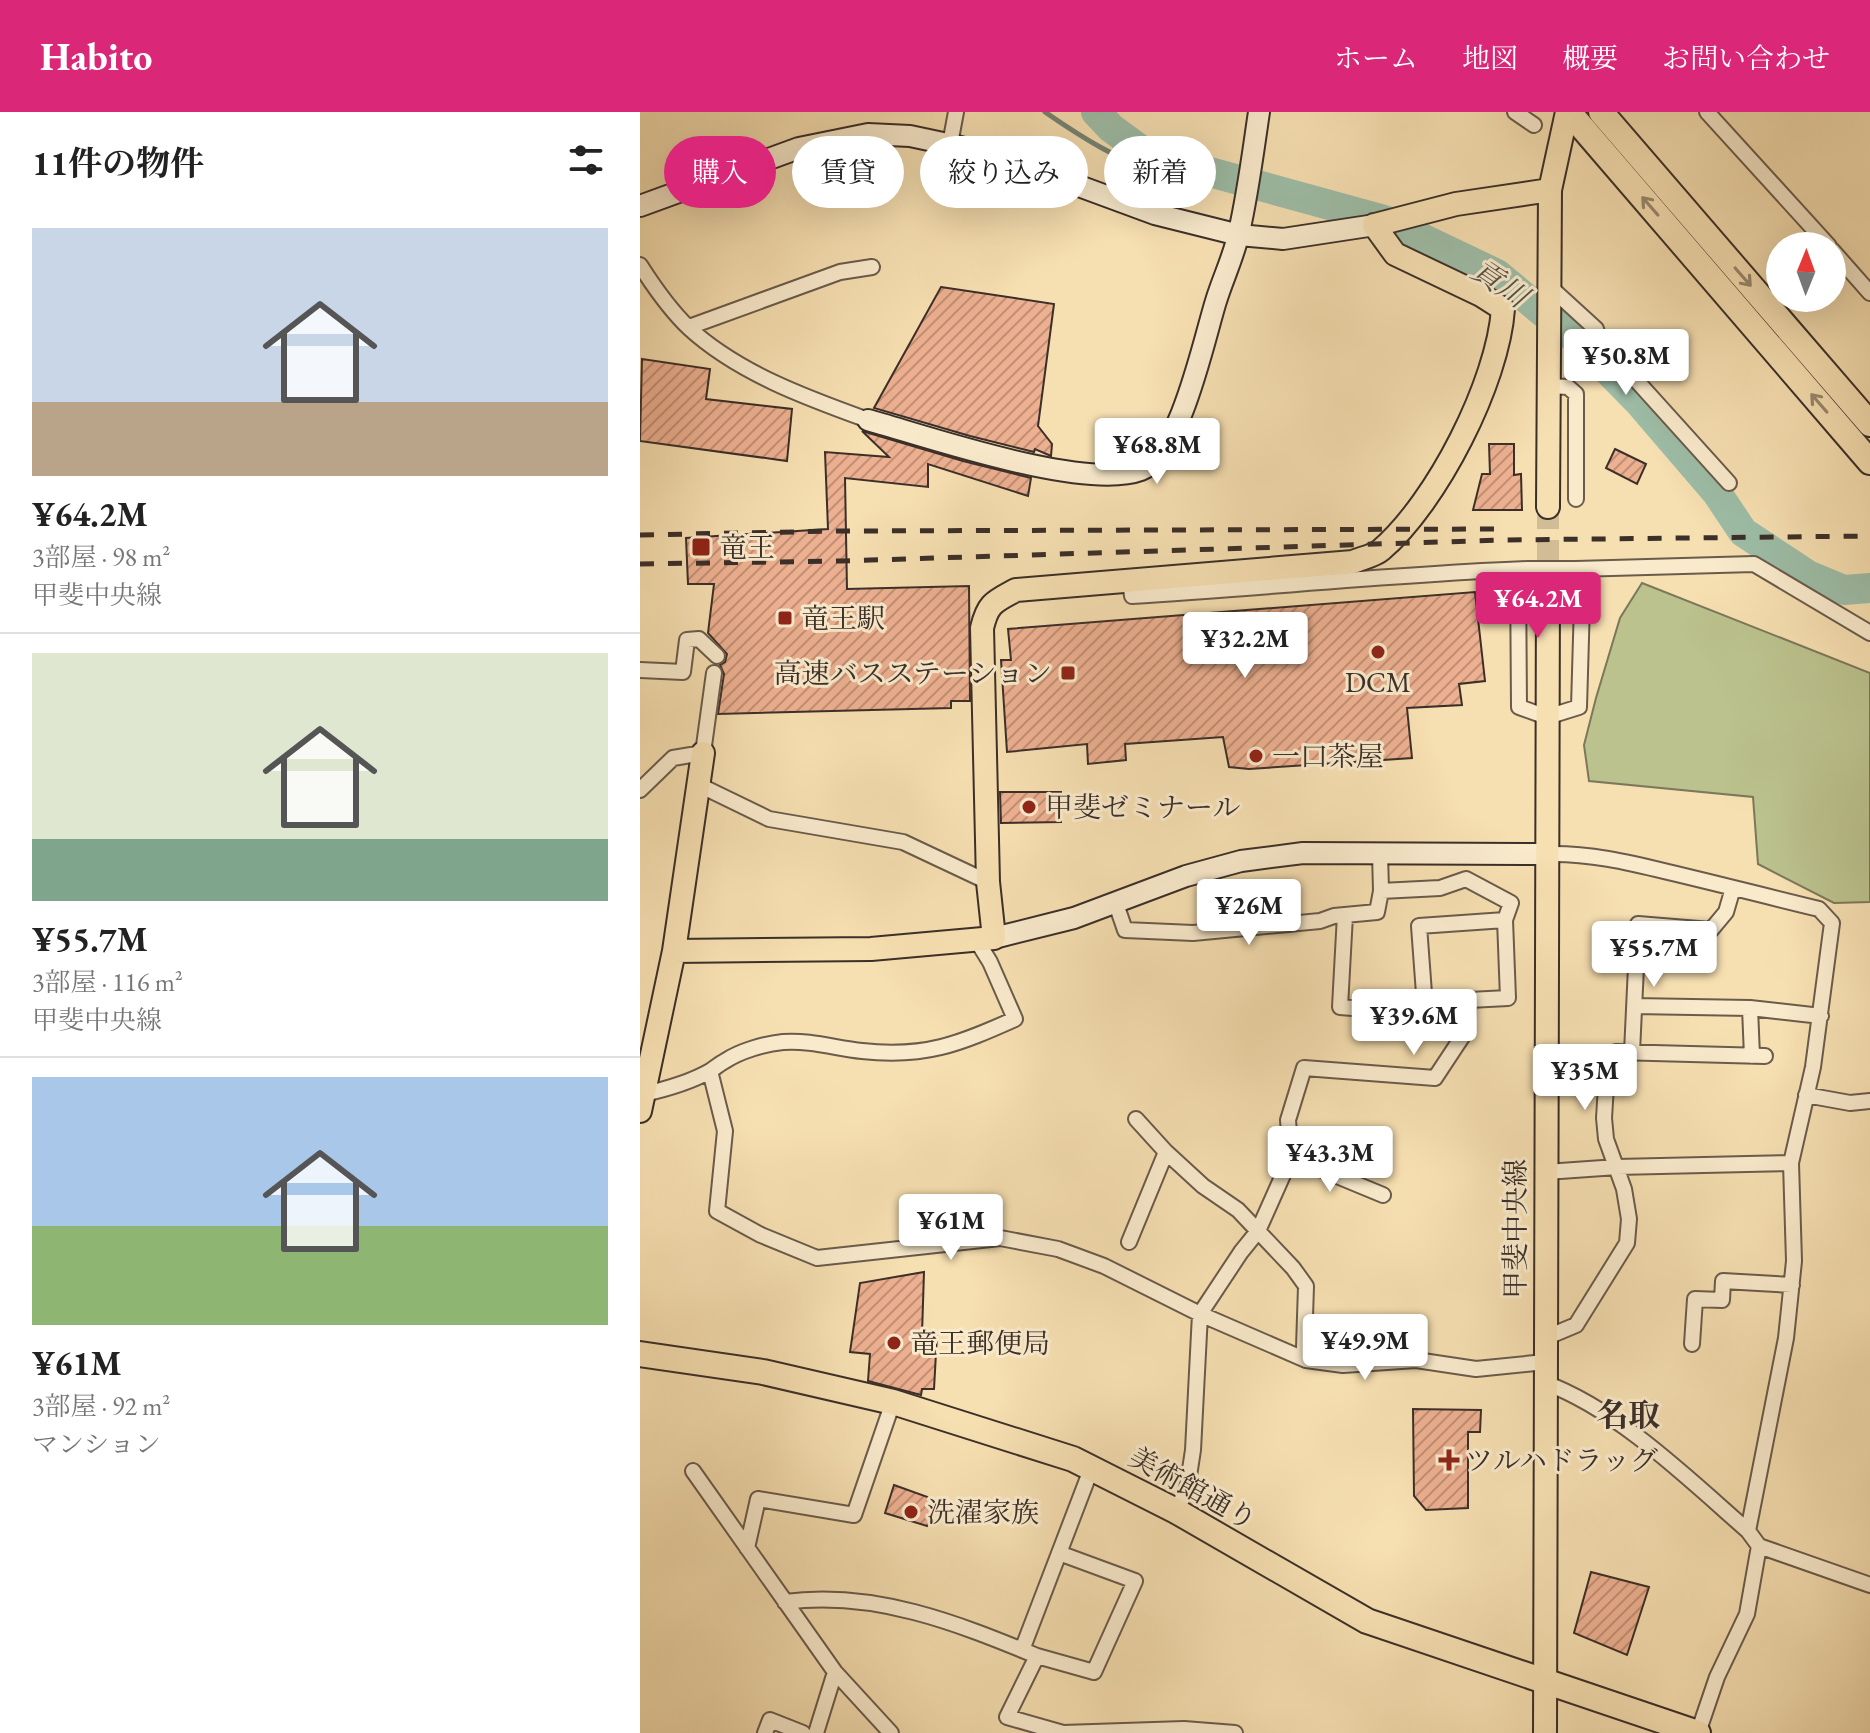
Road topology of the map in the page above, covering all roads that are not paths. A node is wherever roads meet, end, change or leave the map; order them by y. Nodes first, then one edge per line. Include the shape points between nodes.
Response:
1 (956, 112) edge
2 (1259, 112) edge
3 (1515, 112) edge
4 (1568, 112) edge
5 (1601, 112) edge
6 (1707, 112) edge
7 (1534, 125) dead end
8 (952, 136) edge
9 (920, 138) edge
10 (1088, 189) edge
11 (1550, 190) junction
12 (640, 206) edge
13 (1375, 225) junction
14 (1816, 232) edge
15 (1239, 235) junction
16 (640, 265) edge
17 (1846, 266) edge
18 (872, 267) dead end
19 (1550, 287) junction
20 (1870, 293) edge
21 (689, 327) junction
22 (1549, 382) junction
23 (868, 420) joint
24 (1870, 424) edge
25 (1870, 462) edge
26 (1729, 483) dead end
27 (1576, 499) dead end
28 (1548, 507) tunnel mouth
29 (1579, 569) junction
30 (1523, 570) junction
31 (1130, 581) junction
32 (1548, 581) tunnel mouth
33 (1870, 633) edge
34 (717, 656) dead end
35 (640, 670) edge
36 (714, 673) dead end
37 (1547, 717) junction
38 (703, 753) junction
39 (697, 784) junction
40 (640, 790) edge
41 (1380, 853) junction
42 (1547, 854) junction
43 (988, 882) junction
44 (1733, 888) junction
45 (1381, 891) junction
46 (1115, 901) junction
47 (1345, 915) junction
48 (1505, 920) junction
49 (986, 939) junction
50 (674, 951) junction
51 (1469, 1000) junction
52 (1634, 1006) junction
53 (1425, 1007) junction
54 (1750, 1008) junction
55 (1821, 1016) junction
56 (1632, 1052) junction
57 (710, 1071) junction
58 (1806, 1095) junction
59 (642, 1100) edge
60 (1870, 1101) edge
61 (1136, 1119) dead end
62 (1166, 1152) junction
63 (1291, 1157) junction
64 (1791, 1163) junction
65 (1617, 1167) junction
66 (1546, 1172) junction
67 (1383, 1195) dead end
68 (1258, 1231) junction
69 (1129, 1242) dead end
70 (1792, 1285) junction
71 (1200, 1314) junction
72 (1545, 1338) junction
73 (1692, 1344) dead end
74 (640, 1354) edge
75 (1306, 1360) junction
76 (1545, 1373) junction
77 (893, 1402) junction
78 (1092, 1467) junction
79 (693, 1471) dead end
80 (1176, 1511) junction
81 (1748, 1531) junction
82 (1759, 1546) junction
83 (747, 1548) junction
84 (1059, 1553) junction
85 (1870, 1585) edge
86 (785, 1602) junction
87 (1022, 1650) junction
88 (1037, 1656) junction
89 (835, 1672) junction
90 (1545, 1681) junction
91 (765, 1733) edge
92 (803, 1733) edge
93 (816, 1733) edge
94 (891, 1733) edge
95 (1235, 1733) edge
96 (1545, 1733) edge
97 (1698, 1733) edge

1 - 8 street
2 - 15 street
3 - 7 street
4 - 11 main road
25 -> 4 highway
5 -> 24 highway
6 - 14 street
9 - 12 street via 868,134 813,145
10 - 15 street via 1155,214
11 - 13 main road via 1456,204
11 - 19 main road
13 - 15 street via 1283,239
13 - 31 main road via 1395,254 1503,309 1502,329 1473,418 1418,508 1380,551 1353,562
15 - 23 street via 1184,408 1160,454 1143,470 1108,475 1039,467
16 - 21 street
17 - 20 street
18 - 21 street via 840,272
19 - 22 main road
19 - 26 street via 1596,329 1599,339
21 - 23 street via 728,357 811,399
22 - 27 street via 1576,394
22 - 28 main road
29 - 30 street, bridge
29 - 33 street via 1754,564
29 - 37 street via 1579,707
30 - 31 street via 1132,596
30 - 37 street via 1519,707
31 - 43 main road via 1016,590 986,611 982,628
32 - 37 main road, 甲斐中央線
34 - 35 street via 699,639 687,640 683,672
36 - 38 street
37 - 42 main road, 甲斐中央線
38 - 39 main road
38 - 40 street via 673,758
39 - 43 street via 769,819 903,842
39 - 50 main road
41 - 42 street
41 - 45 street
41 - 46 street via 1303,853 1241,861
42 - 44 street via 1613,859
42 - 66 main road, 甲斐中央線
43 - 49 main road
44 - 52 street via 1726,912 1711,930 1638,924
44 - 55 street via 1819,909 1829,917
45 - 47 street via 1377,912
45 - 48 street via 1440,888 1466,879 1511,903
46 - 47 street via 1125,930 1193,933
46 - 49 street via 1074,918
47 - 53 street via 1340,1007 1402,1012
48 - 51 street via 1508,998
48 - 53 street via 1419,926
49 - 50 main road via 871,949
49 - 57 street via 990,962 1015,1019 965,1041 909,1054 781,1042 745,1051
50 - 59 main road
51 - 53 street
51 - 63 street via 1466,1031 1435,1078 1304,1068 1288,1120
52 - 54 street
52 - 56 street
54 - 55 street
54 - 56 street via 1758,1056
55 - 58 street
56 - 65 street via 1616,1052 1606,1086 1606,1139
57 - 59 street
57 - 71 street via 725,1131 717,1211 761,1235 817,1258 1000,1238 1058,1249 1104,1266
58 - 60 street
58 - 64 street
61 - 62 street
62 - 68 street
62 - 69 street
63 - 67 street
63 - 68 street
64 - 65 street
64 - 70 street
65 - 66 street
65 - 72 street via 1629,1219 1627,1243 1576,1325
66 - 72 main road, 甲斐中央線
68 - 71 street
68 - 75 street via 1306,1286
70 - 73 street via 1723,1281 1722,1300 1695,1299
70 - 81 street
71 - 75 street
71 - 80 street via 1193,1450 1187,1489
72 - 76 main road, 甲斐中央線
74 - 77 highway, 美術館通り via 763,1372
75 - 76 street via 1343,1365 1416,1360
76 - 81 street via 1648,1445
76 - 90 main road, 甲斐中央線
77 - 78 highway, 美術館通り
77 - 83 street via 854,1515 758,1499
78 - 80 highway, 美術館通り
78 - 84 street
79 - 83 street
80 - 90 highway, 美術館通り via 1367,1621
81 - 82 street
82 - 85 street
82 - 97 street via 1747,1614
83 - 86 street
84 - 87 street
84 - 88 street via 1135,1581 1094,1672
86 - 87 street via 845,1601 911,1610
86 - 89 street
87 - 88 street
88 - 95 street via 1007,1717 1063,1733
89 - 93 street
89 - 94 street
90 - 96 main road, 甲斐中央線
90 - 97 highway, 美術館通り
91 - 92 street via 770,1720

